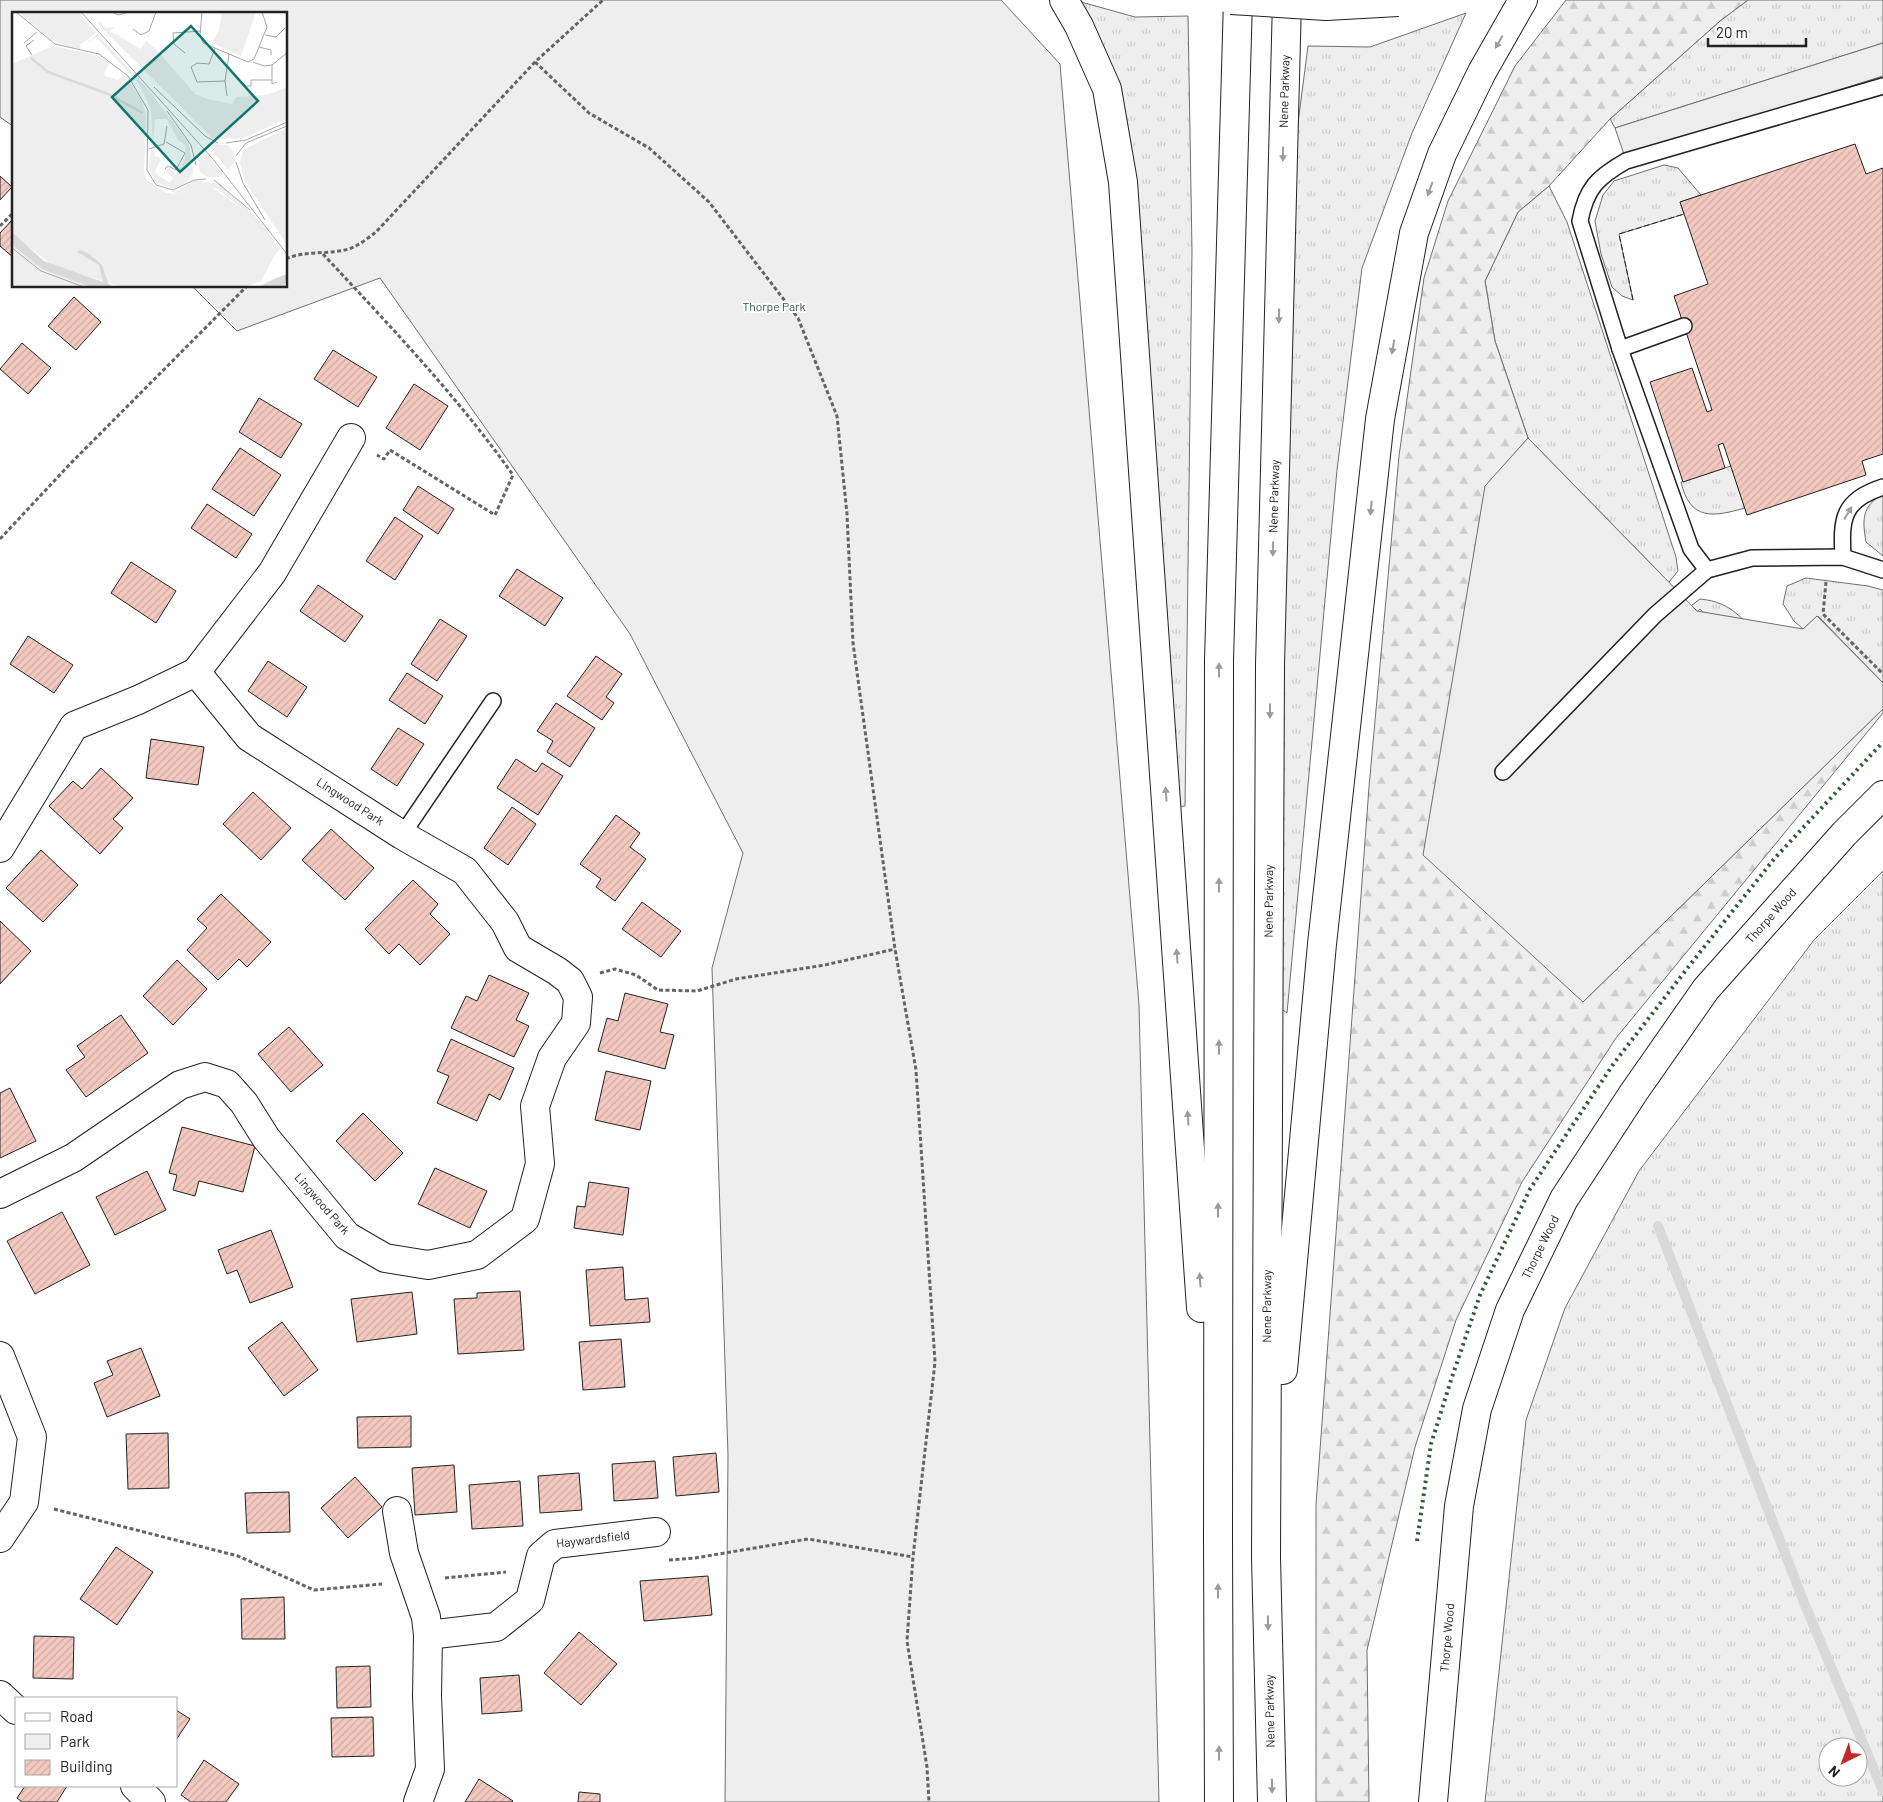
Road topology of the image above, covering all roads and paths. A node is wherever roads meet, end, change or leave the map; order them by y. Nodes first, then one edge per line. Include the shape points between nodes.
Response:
1 (603, 0) edge
2 (1064, 0) edge
3 (1231, 0) edge
4 (1238, 0) edge
5 (1287, 0) edge
6 (1523, 0) edge
7 (1398, 2) dead end
8 (535, 62) junction
9 (1883, 86) edge
10 (12, 214) edge
11 (0, 226) edge
12 (323, 254) junction
13 (288, 259) edge
14 (245, 288) edge
15 (1684, 326) dead end
16 (1620, 350) junction
17 (351, 438) joint
18 (1883, 487) edge
19 (0, 539) edge
20 (1836, 558) junction
21 (1707, 570) junction
22 (1883, 570) edge
23 (196, 672) junction
24 (1883, 674) edge
25 (493, 702) dead end
26 (1503, 772) dead end
27 (1883, 794) edge
28 (402, 835) junction
29 (0, 848) edge
30 (895, 949) junction
31 (570, 982) junction
32 (0, 1194) edge
33 (0, 1356) edge
34 (24, 1502) junction
35 (398, 1511) dead end
36 (656, 1532) dead end
37 (0, 1538) edge
38 (1218, 1538) junction
39 (1266, 1557) junction
40 (913, 1558) junction
41 (666, 1560) dead end
42 (537, 1570) junction
43 (415, 1580) junction
44 (428, 1635) junction
45 (0, 1695) edge
46 (15, 1709) edge
47 (136, 1787) edge
48 (151, 1802) edge
49 (418, 1802) edge
50 (929, 1802) edge
51 (1220, 1802) edge
52 (1272, 1802) edge
53 (1433, 1802) edge

1 - 8 path
38 -> 2 main road via 1123,182 1107,89
3 - 7 main road, bridge via 1326,6
38 -> 4 main road via 1220,660
5 -> 39 main road, Nene Parkway via 1270,665
6 -> 39 main road via 1482,72 1442,154 1414,233 1380,419 1322,944
8 - 12 path via 376,232 351,249
8 - 30 path via 589,113 649,148 709,202 798,318 837,416 847,514 853,643
9 - 16 lane via 1626,161 1592,186 1580,221
10 - 11 path
12 - 13 path via 296,255
12 - 17 path via 487,438 513,475 495,515 390,450 384,459
14 - 19 path
15 - 16 lane
16 - 21 lane via 1691,549
17 - 23 main road via 272,573
20 -> 18 lane via 1847,511 1871,491
20 - 21 lane via 1752,558
20 - 22 lane
20 - 24 path via 1823,614
21 - 26 lane via 1656,615
23 - 28 main road, Lingwood Park via 248,736
23 - 29 main road via 74,726
25 - 28 lane
27 - 53 main road, Thorpe Wood via 1706,989 1564,1199 1510,1310 1477,1408 1459,1506
28 - 31 main road, Lingwood Park via 465,871 505,922 518,948
30 - 31 path via 825,965 736,979 697,991 658,990 636,975 615,969
30 - 40 path via 916,1070 935,1362
31 - 32 main road, Lingwood Park via 578,998 576,1023 552,1058 535,1106 540,1164 525,1220 477,1255 428,1265 385,1258 347,1236 266,1138 227,1084 205,1077 180,1085 73,1158
33 - 34 main road via 32,1437
34 - 37 main road
34 - 43 path via 238,1556 314,1590
35 - 43 main road via 404,1553
36 - 42 main road, Haywardsfield via 555,1544 541,1556
51 -> 38 main road
39 -> 52 main road, Nene Parkway
40 - 41 path via 808,1539
40 - 50 path via 907,1641 927,1767
42 - 43 path
42 - 44 main road, Haywardsfield via 530,1600 496,1627
43 - 44 main road
44 - 49 main road via 430,1769
45 - 46 main road
47 - 48 main road

